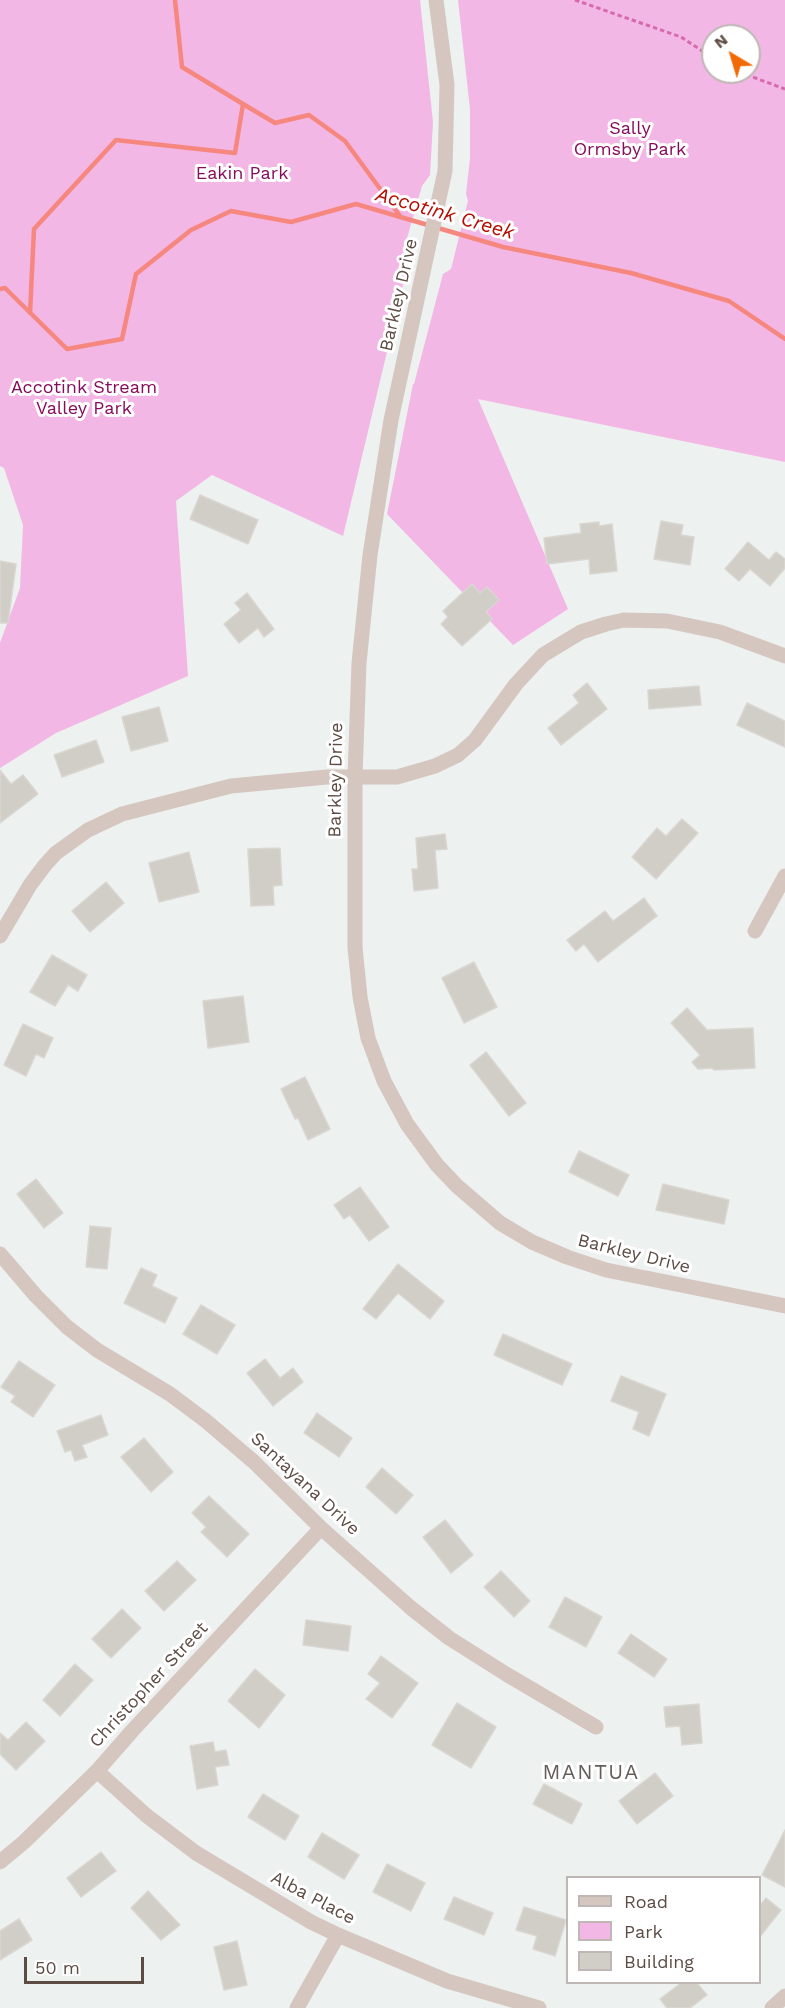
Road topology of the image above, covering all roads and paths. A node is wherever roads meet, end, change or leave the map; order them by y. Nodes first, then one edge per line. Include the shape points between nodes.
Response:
1 (436, 0) edge
2 (574, 0) edge
3 (701, 50) edge
4 (761, 80) edge
5 (785, 89) edge
6 (785, 656) edge
7 (354, 777) junction
8 (785, 876) edge
9 (756, 931) dead end
10 (0, 936) edge
11 (0, 1254) edge
12 (785, 1306) edge
13 (321, 1528) junction
14 (596, 1727) dead end
15 (97, 1771) junction
16 (0, 1862) edge
17 (338, 1935) junction
18 (785, 1996) edge
19 (297, 2008) edge
20 (539, 2008) edge
21 (772, 2008) edge

1 - 7 street, Barkley Drive via 447,86 446,171 391,420 370,555 359,663
2 - 3 path via 681,37
4 - 5 path
6 - 7 street via 690,625 645,619 606,624 543,655 475,740 451,759 397,777
7 - 10 street via 231,786 122,814 65,846 45,865
7 - 12 street, Barkley Drive via 355,947 368,1038 394,1102 437,1165 500,1223 567,1257 606,1270
8 - 9 street
11 - 13 street, Santayana Drive via 67,1328 206,1421
13 - 14 street, Santayana Drive via 449,1638
13 - 15 street, Christopher Street
15 - 16 street, Christopher Street
15 - 17 street, Alba Place via 196,1853
17 - 19 street
17 - 20 street, Alba Place via 447,1981
18 - 21 street

